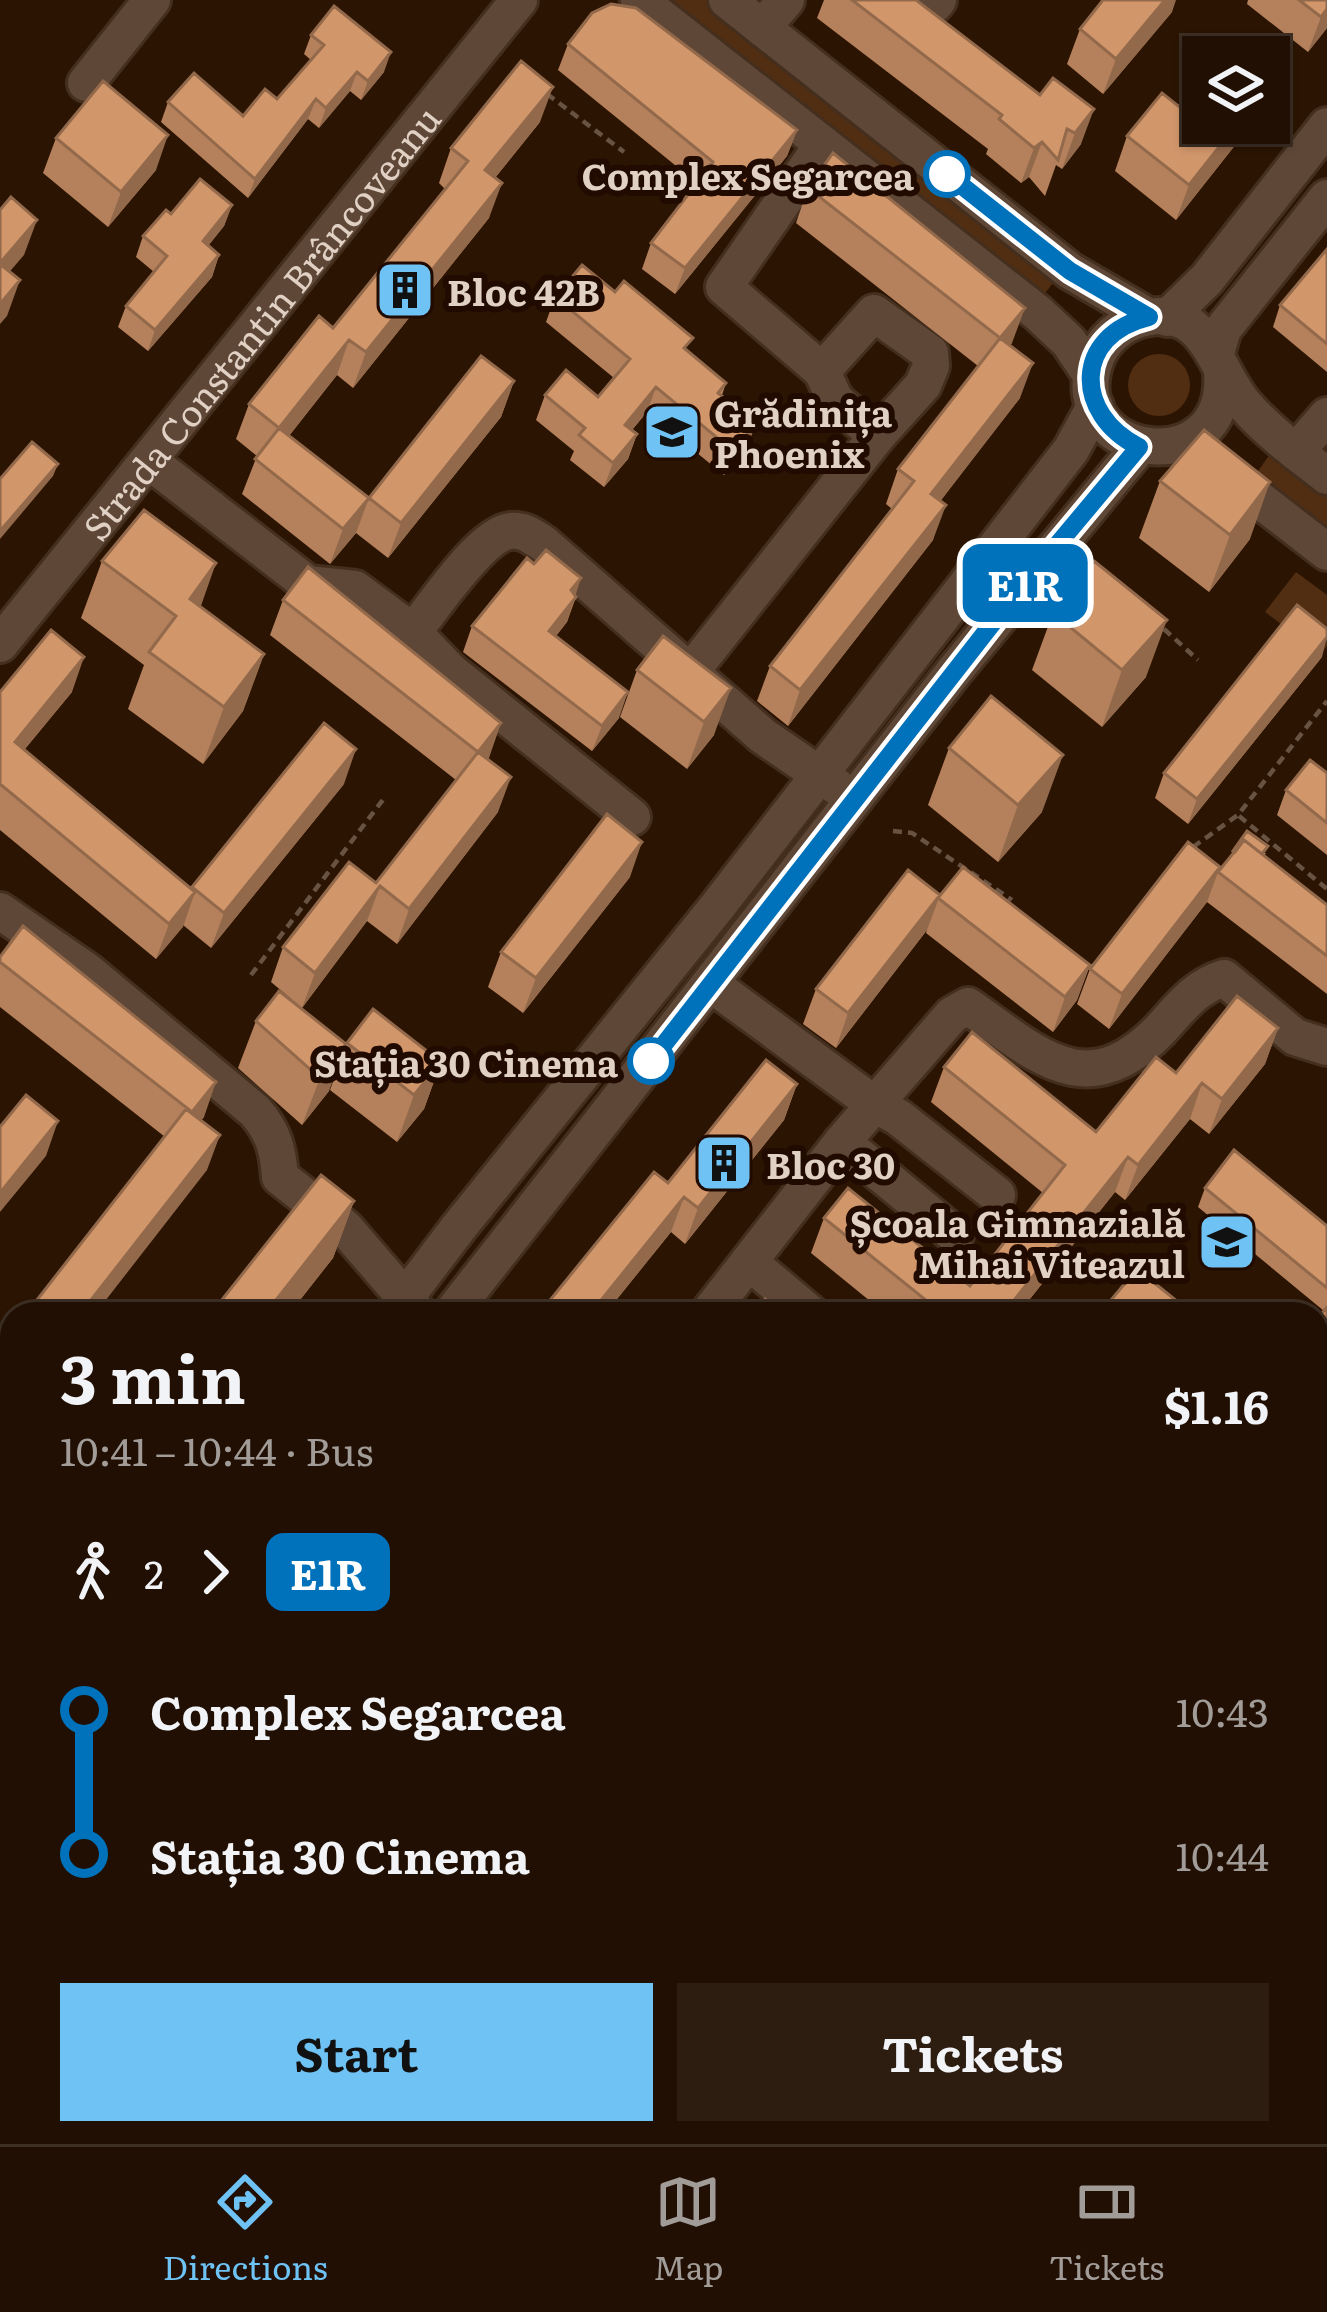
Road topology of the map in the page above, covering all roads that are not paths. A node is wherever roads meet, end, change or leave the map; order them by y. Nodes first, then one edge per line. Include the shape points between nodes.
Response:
1 (152, 0) edge
2 (519, 0) edge
3 (639, 0) edge
4 (727, 0) edge
5 (787, 0) edge
6 (762, 28) junction
7 (86, 83) dead end
8 (1327, 126) edge
9 (823, 144) junction
10 (1327, 198) edge
11 (1158, 318) junction
12 (1219, 362) junction
13 (822, 371) junction
14 (1093, 391) junction
15 (1327, 416) edge
16 (877, 436) junction
17 (1153, 447) junction
18 (1296, 452) junction
19 (149, 461) junction
20 (1327, 476) edge
21 (1327, 552) edge
22 (413, 632) junction
23 (0, 644) edge
24 (692, 670) junction
25 (816, 776) junction
26 (856, 797) junction
27 (632, 817) dead end
28 (0, 911) edge
29 (710, 984) junction
30 (1327, 1047) edge
31 (874, 1103) junction
32 (842, 1142) junction
33 (997, 1195) dead end
34 (955, 1235) dead end
35 (748, 1262) junction
36 (401, 1302) edge
37 (411, 1302) edge
38 (460, 1302) edge
39 (717, 1302) edge
40 (796, 1302) edge

1 - 7 street
2 - 19 street, Strada Constantin Brâncoveanu
3 - 9 street
4 - 6 street
5 - 6 street
6 - 11 street via 1070,271
8 - 11 street via 1207,279
9 - 13 street via 724,287
9 - 14 street via 1070,341
10 - 12 street via 1222,329
11 - 12 street via 1196,329
11 - 14 street via 1110,336 1095,361
12 - 17 street via 1220,401 1206,427 1181,444
12 - 18 street via 1244,404
13 - 16 street via 835,400
13 - 16 street via 874,313 930,353 923,385
14 - 17 street via 1109,428
14 - 25 street via 1071,450
15 - 18 street
16 - 24 street
17 - 21 street via 1235,477
17 - 26 street via 1060,538
18 - 20 street
19 - 22 street via 308,584 355,590
19 - 23 street, Strada Constantin Brâncoveanu
22 - 24 street via 482,547 504,531 523,531
22 - 27 street
24 - 25 street
25 - 26 street
25 - 37 street
26 - 29 street
28 - 36 street via 255,1111 278,1148 280,1177 345,1228
29 - 31 street
29 - 38 street
30 - 31 street via 1295,1037 1224,978 1202,985 1140,1050 1100,1070 1047,1061 968,1006
31 - 32 street
31 - 33 street
32 - 34 street
32 - 35 street
35 - 39 street
35 - 40 street

